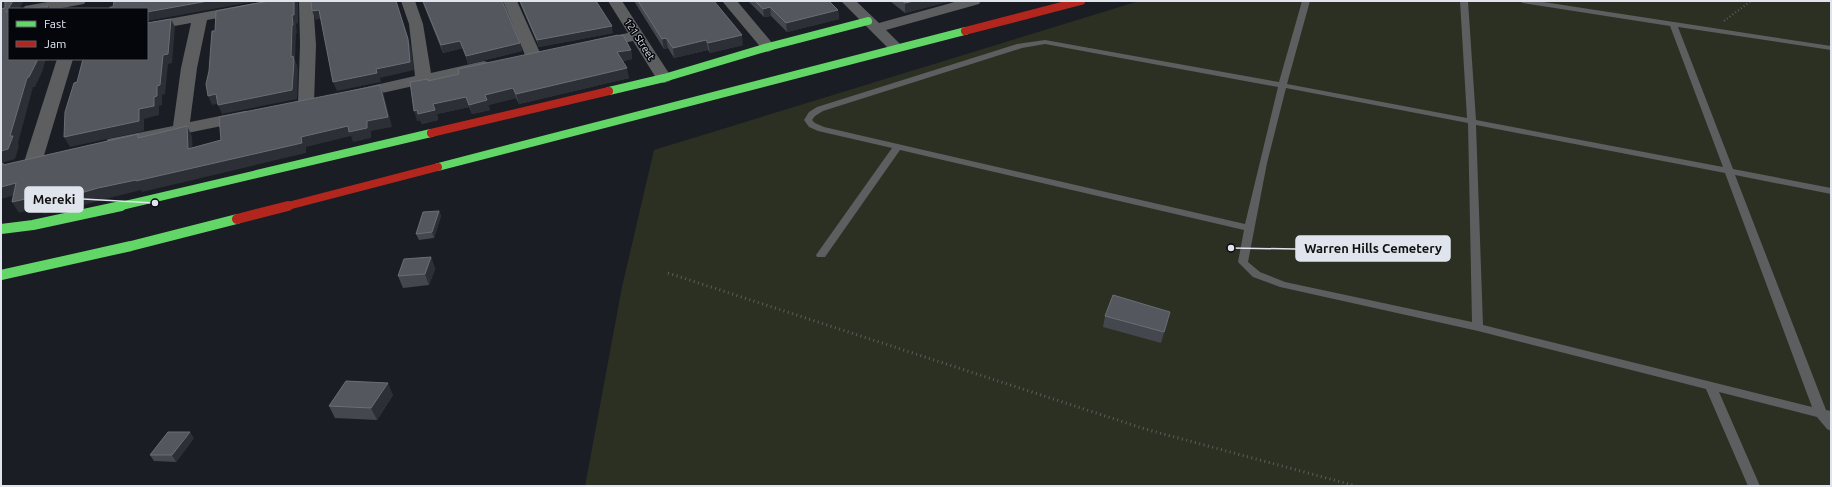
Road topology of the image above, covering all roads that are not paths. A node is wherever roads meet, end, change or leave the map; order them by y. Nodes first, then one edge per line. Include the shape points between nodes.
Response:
1 (80, 1) edge
2 (289, 1) edge
3 (306, 1) edge
4 (408, 1) edge
5 (510, 1) edge
6 (616, 1) edge
7 (729, 1) edge
8 (848, 1) edge
9 (974, 1) edge
10 (1081, 1) edge
11 (1306, 1) edge
12 (1464, 1) edge
13 (1523, 1) edge
14 (36, 8) edge
15 (200, 17) junction
16 (872, 24) junction
17 (1673, 24) junction
18 (148, 27) edge
19 (638, 35) junction
20 (585, 45) edge
21 (768, 47) junction
22 (896, 48) junction
23 (1831, 48) edge
24 (65, 60) edge
25 (664, 78) junction
26 (424, 80) junction
27 (1282, 85) junction
28 (262, 112) edge
29 (1472, 123) junction
30 (181, 128) junction
31 (95, 148) edge
32 (897, 148) junction
33 (34, 161) edge
34 (1729, 171) junction
35 (1831, 191) edge
36 (1249, 228) junction
37 (1, 229) edge
38 (821, 255) dead end
39 (1, 275) edge
40 (1478, 327) junction
41 (1711, 386) junction
42 (1826, 415) edge
43 (1831, 426) edge
44 (1754, 486) edge

1 - 14 street
2 - 15 street
3 - 26 street via 314,102
4 - 26 street via 416,24
5 - 26 street via 525,57
6 - 19 street, 121 Street
7 - 21 street
8 - 16 street
9 - 16 street
10 - 22 street
11 - 27 lane
12 - 29 lane
13 - 17 lane
15 - 18 street
15 - 30 street via 189,68
16 - 21 street
16 - 22 street
17 - 23 lane
17 - 34 lane
19 - 20 street
19 - 25 street, 121 Street
21 - 25 street
22 - 39 street via 131,246
24 - 33 street
25 - 37 street via 325,160 34,225
27 - 29 lane
27 - 32 lane via 1061,44 1033,42 820,109 808,120 821,129
27 - 36 lane
28 - 30 street
29 - 34 lane
29 - 40 lane
30 - 31 street
32 - 36 lane
32 - 38 lane
34 - 35 lane
34 - 42 lane
36 - 40 lane via 1243,262 1262,279
40 - 41 lane
41 - 42 lane
41 - 44 lane
42 - 43 lane

